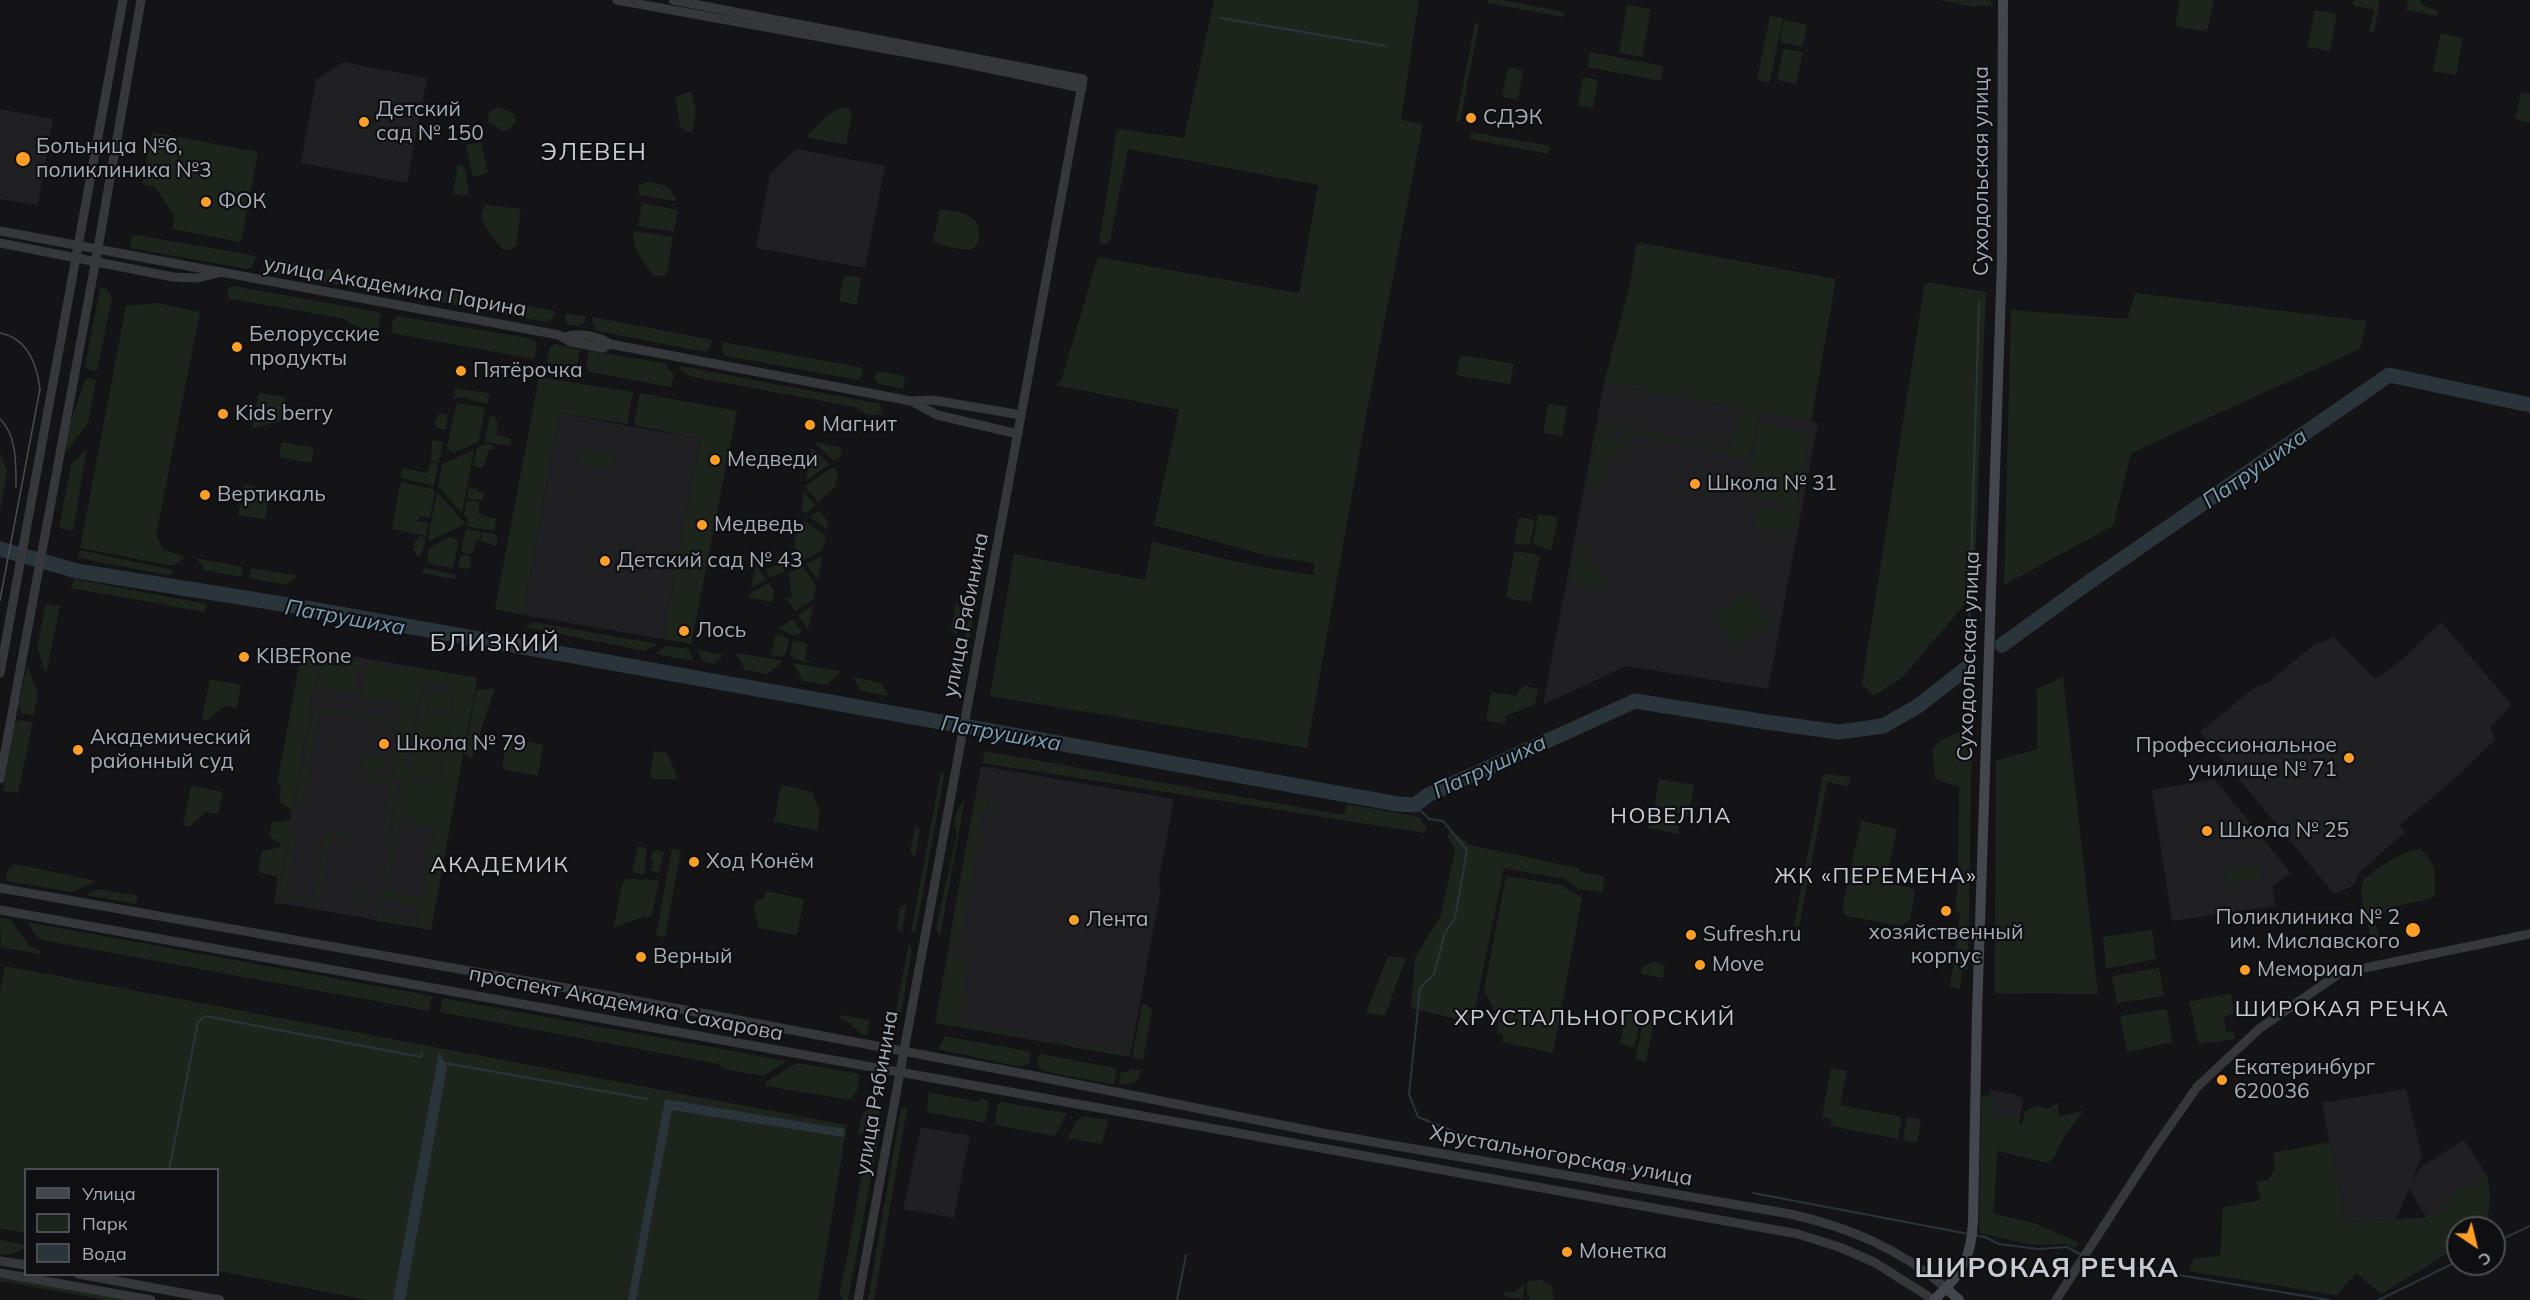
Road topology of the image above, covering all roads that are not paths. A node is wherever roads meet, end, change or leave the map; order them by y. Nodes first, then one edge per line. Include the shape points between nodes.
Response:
1 (123, 0) edge
2 (141, 0) edge
3 (617, 0) edge
4 (673, 0) edge
5 (2003, 0) edge
6 (1082, 83) junction
7 (0, 231) edge
8 (0, 243) edge
9 (79, 245) junction
10 (98, 248) junction
11 (76, 258) junction
12 (95, 262) junction
13 (218, 273) junction
14 (911, 400) junction
15 (1021, 415) junction
16 (1018, 434) junction
17 (0, 673) edge
18 (0, 779) edge
19 (0, 888) edge
20 (0, 909) edge
21 (2530, 934) edge
22 (903, 1052) junction
23 (899, 1072) junction
24 (1137, 1097) joint
25 (1245, 1134) joint
26 (1371, 1142) junction
27 (1366, 1156) junction
28 (1448, 1156) junction
29 (1446, 1171) junction
30 (0, 1261) edge
31 (24, 1265) edge
32 (0, 1273) edge
33 (84, 1276) edge
34 (1946, 1288) junction
35 (151, 1300) edge
36 (220, 1300) edge
37 (858, 1300) edge
38 (1934, 1300) edge
39 (1959, 1300) edge
40 (2056, 1300) edge

1 - 9 street
2 - 10 street
3 - 6 street
4 - 6 street
5 - 34 main road, Суходольская улица via 2002,260 1972,1246 1959,1273
6 - 15 street, улица Рябинина
7 - 9 street, улица Академика Парина
8 - 11 street, улица Академика Парина
9 - 10 street, улица Академика Парина
9 - 11 street
10 - 12 street
10 - 13 street, улица Академика Парина
11 - 12 street, улица Академика Парина
11 - 17 street
12 - 13 street, улица Академика Парина via 173,277 198,278
12 - 18 street
13 - 14 street, улица Академика Парина via 565,337 587,336 610,344
14 - 15 street, улица Академика Парина
14 - 16 street, улица Академика Парина via 937,415
15 - 16 street, улица Рябинина
16 - 22 street, улица Рябинина
19 - 22 street, проспект Академика Сахарова via 465,969
20 - 23 street, проспект Академика Сахарова
21 - 40 street via 2340,973 2259,1029 2204,1078
22 - 23 street, улица Рябинина
22 - 24 street, проспект Академика Сахарова
23 - 25 street, проспект Академика Сахарова
23 - 37 street, улица Рябинина
24 - 26 street, Хрустальногорская улица
25 - 27 street, Хрустальногорская улица
26 - 27 street via 1374,1150
26 - 28 street, Хрустальногорская улица
27 - 29 street, Хрустальногорская улица
28 - 29 street via 1442,1161
28 - 34 street, Хрустальногорская улица via 1828,1222 1901,1255
29 - 38 street, Хрустальногорская улица via 1798,1234 1874,1262
30 - 31 street
32 - 35 street
33 - 36 street
34 - 38 main road, Суходольская улица
34 - 39 main road, Хрустальногорская улица

